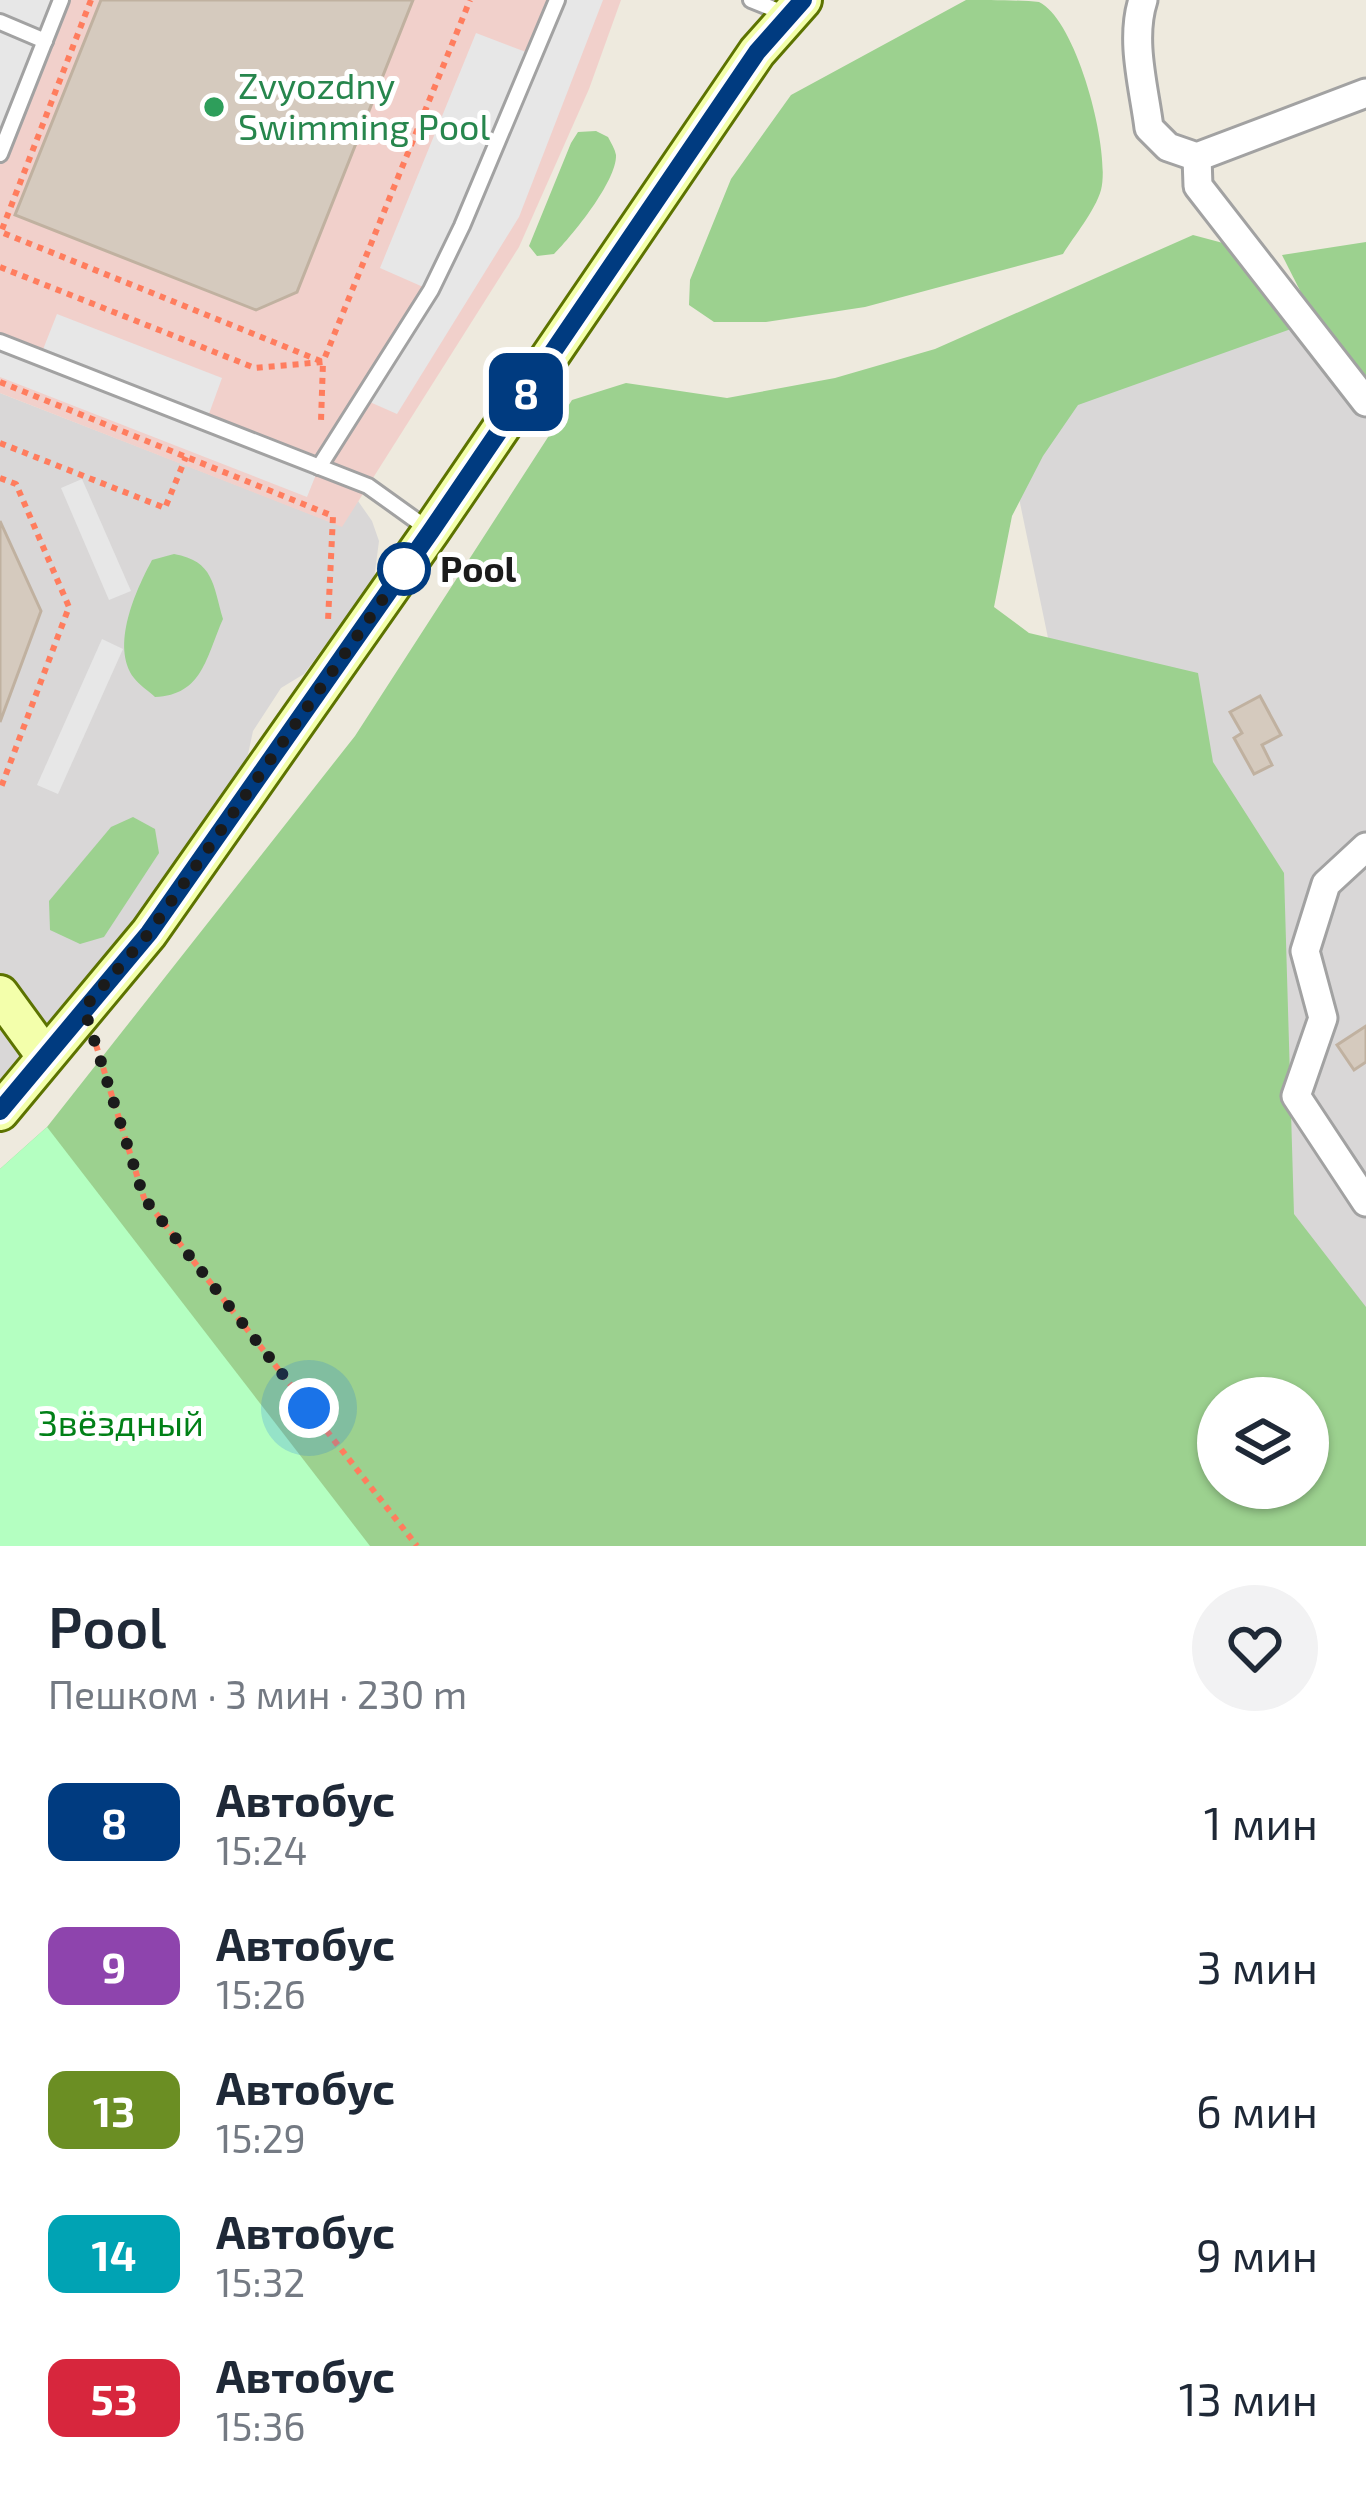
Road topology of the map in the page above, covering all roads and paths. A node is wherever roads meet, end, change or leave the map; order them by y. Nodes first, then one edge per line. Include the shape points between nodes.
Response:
1 (61, 0) edge
2 (92, 0) edge
3 (470, 0) edge
4 (557, 0) edge
5 (752, 0) edge
6 (1142, 0) edge
7 (796, 7) edge
8 (0, 22) edge
9 (45, 41) junction
10 (1366, 93) edge
11 (0, 154) edge
12 (1197, 157) junction
13 (0, 267) edge
14 (0, 342) edge
15 (323, 362) junction
16 (0, 382) edge
17 (1366, 402) edge
18 (0, 442) edge
19 (186, 457) junction
20 (319, 466) junction
21 (0, 478) edge
22 (431, 531) junction
23 (328, 624) dead end
24 (1, 785) edge
25 (13, 787) dead end
26 (1366, 848) edge
27 (0, 994) edge
28 (84, 1008) junction
29 (45, 1056) junction
30 (0, 1112) edge
31 (1366, 1202) edge
32 (417, 1546) edge

1 - 9 lane
2 - 15 path via 1,232
3 - 15 path
4 - 20 lane via 431,290
5 - 7 lane
6 - 12 street via 1138,52 1149,128 1168,147
7 - 22 main road via 757,52
8 - 9 lane
9 - 11 lane
10 - 12 street
12 - 17 street via 1198,186
13 - 15 path via 255,368
14 - 20 lane
15 - 20 path
16 - 19 path
18 - 19 path via 165,508
19 - 23 path via 333,516
20 - 22 lane via 368,486
21 - 24 path via 16,484 68,608
22 - 28 main road via 149,933
24 - 25 path
26 - 31 street via 1326,884 1305,951 1323,1018 1296,1096
27 - 29 main road
28 - 29 main road
28 - 32 path via 144,1198
29 - 30 main road

